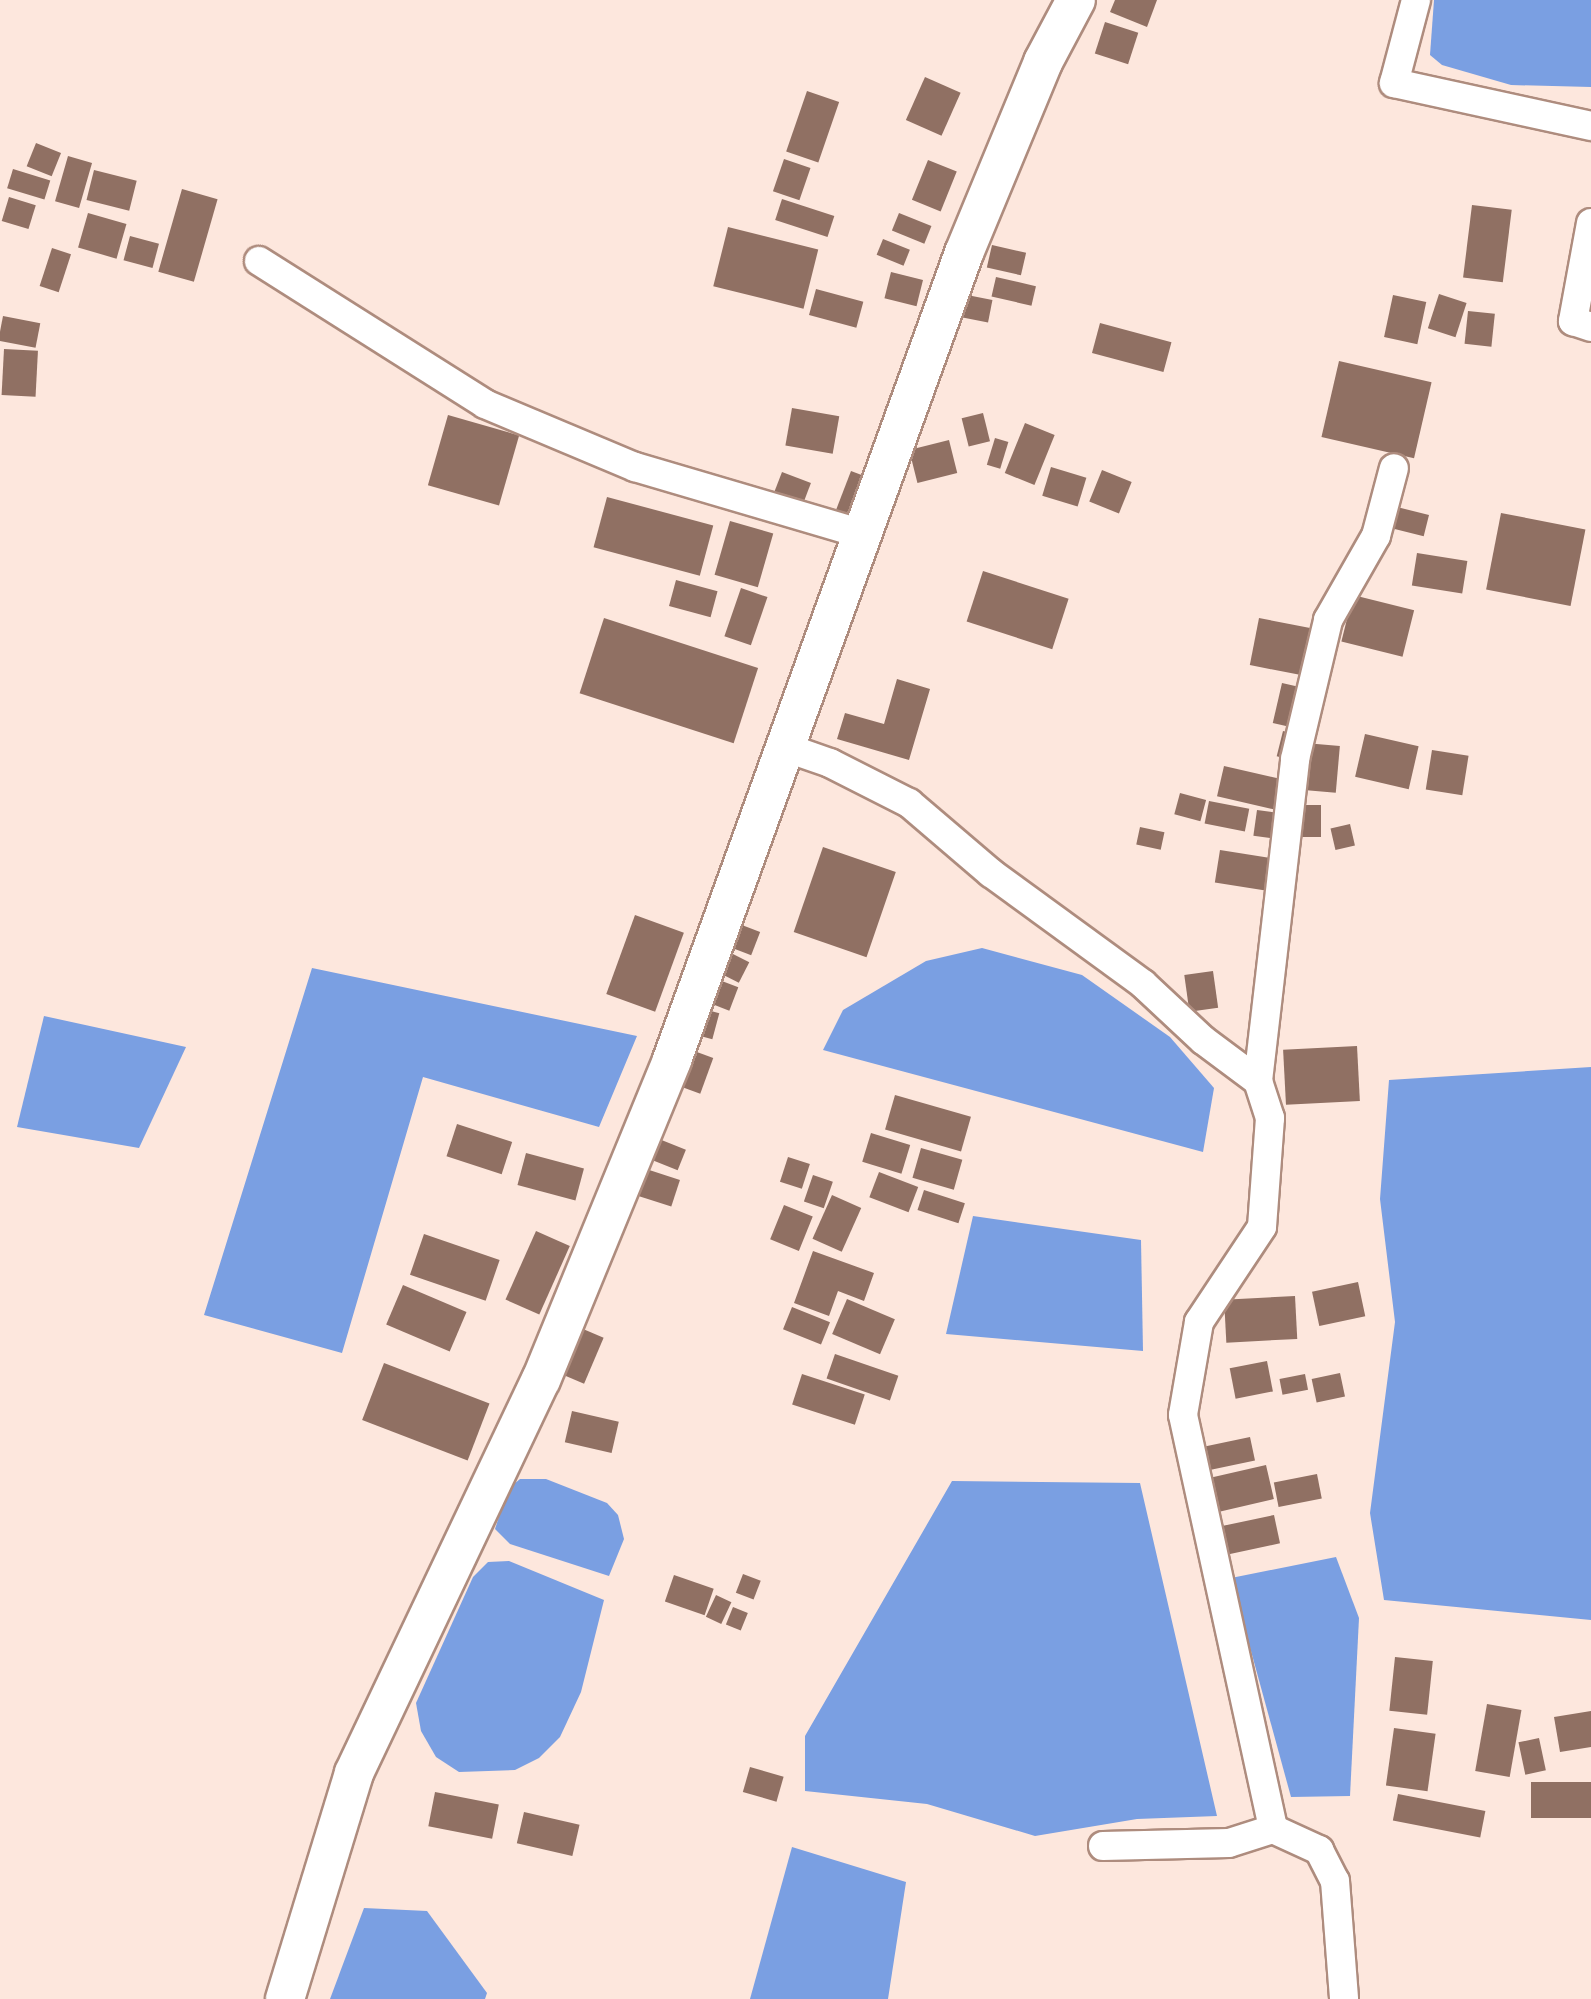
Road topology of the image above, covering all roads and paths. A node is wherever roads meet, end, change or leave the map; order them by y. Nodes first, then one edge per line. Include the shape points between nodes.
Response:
1 (1076, 0) edge
2 (1416, 0) edge
3 (1591, 126) edge
4 (1591, 223) edge
5 (259, 261) dead end
6 (1591, 327) edge
7 (1394, 468) dead end
8 (859, 533) junction
9 (787, 748) junction
10 (1258, 1081) junction
11 (1273, 1829) junction
12 (1103, 1846) dead end
13 (285, 1999) edge
14 (1344, 1999) edge

1 - 8 main road via 1043,62 970,239
2 - 3 street via 1394,83
4 - 6 street via 1573,321
5 - 8 street via 485,404 635,467
7 - 10 street via 1376,536 1328,620 1295,759
8 - 9 main road
9 - 10 street via 909,803
9 - 13 main road via 672,1060 541,1380 354,1773
10 - 11 street via 1270,1118 1262,1227 1199,1322 1183,1415
11 - 12 street via 1229,1843
11 - 14 street via 1319,1850 1335,1881

